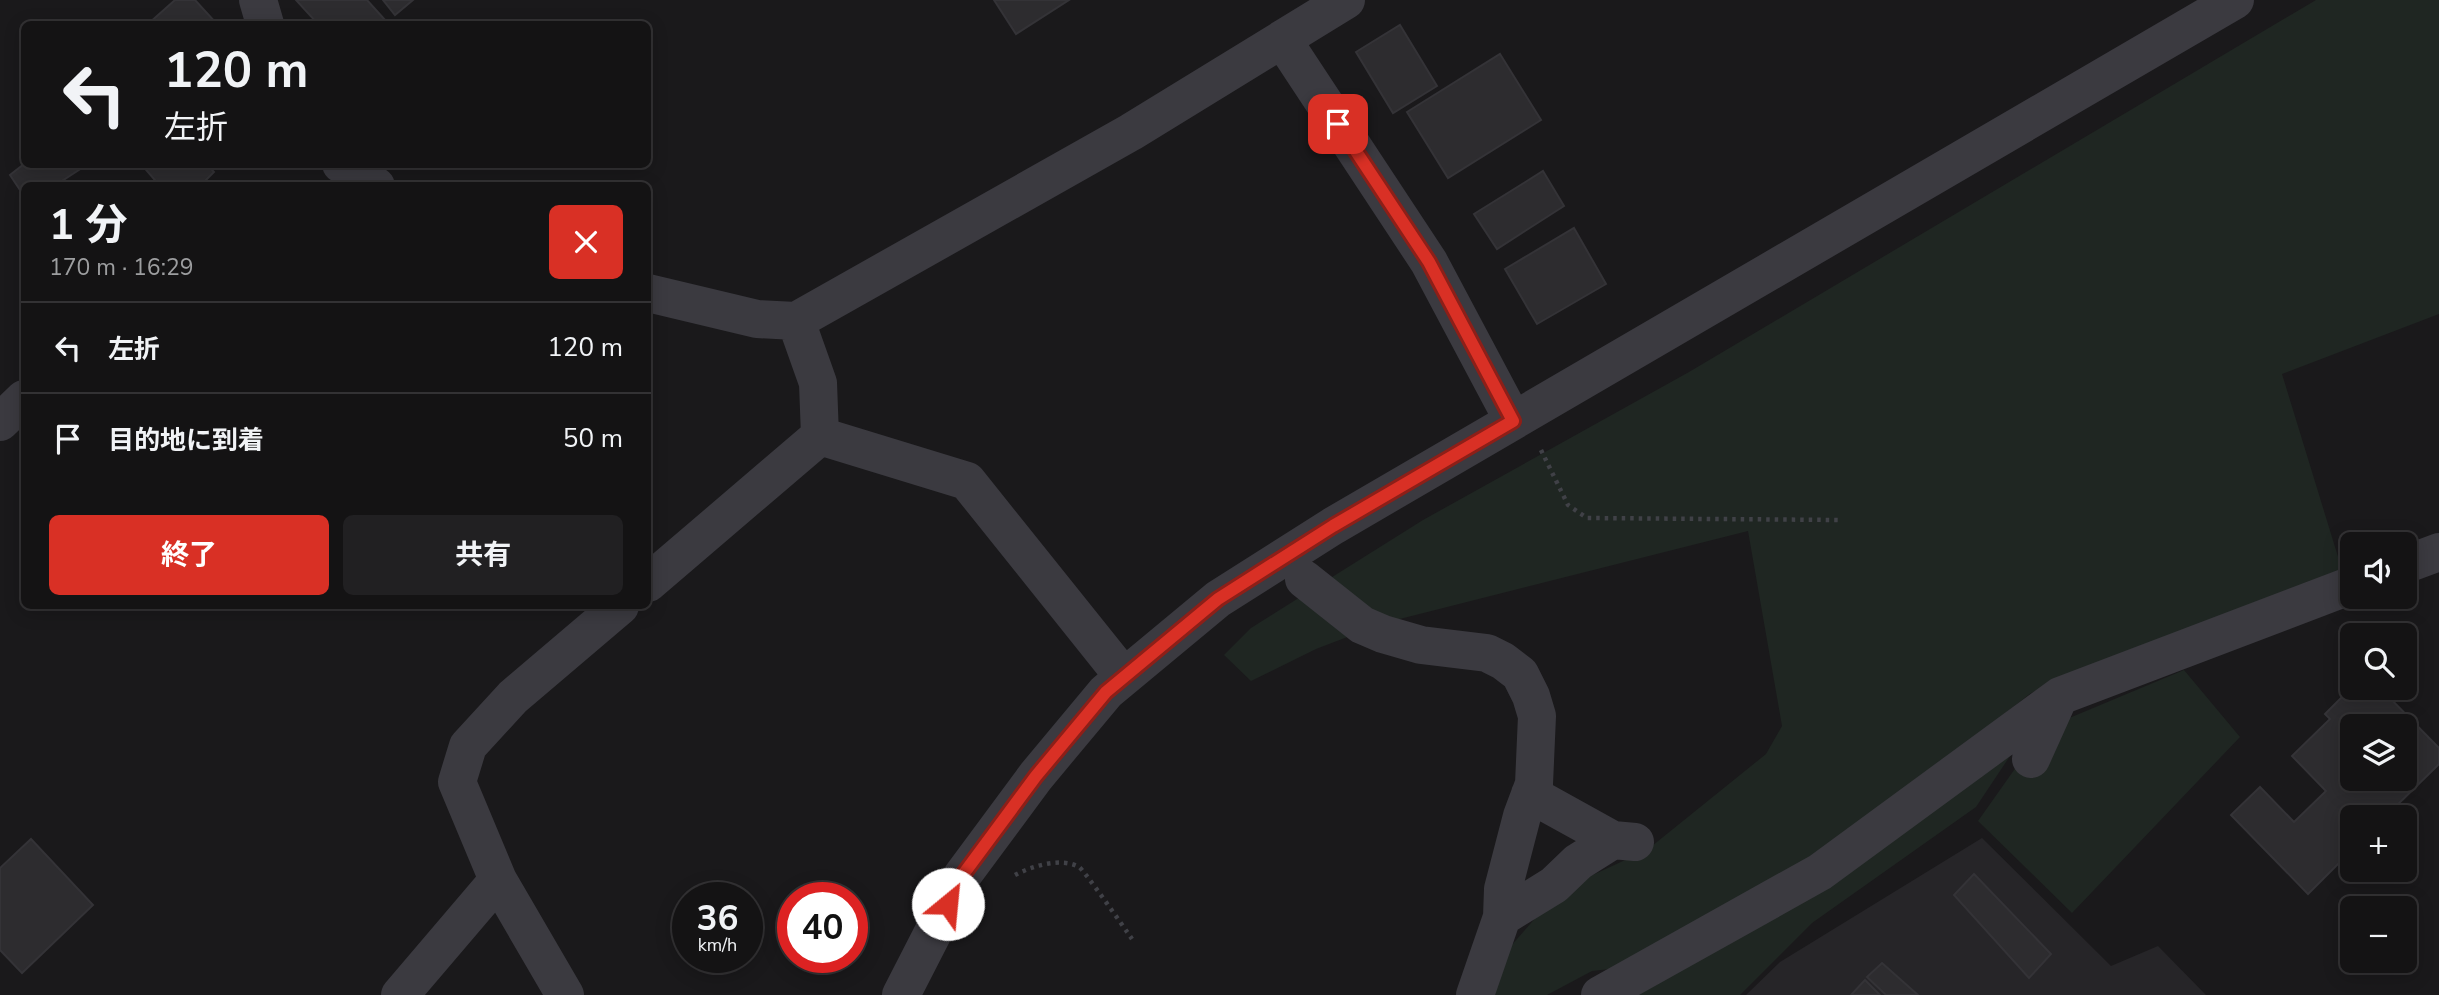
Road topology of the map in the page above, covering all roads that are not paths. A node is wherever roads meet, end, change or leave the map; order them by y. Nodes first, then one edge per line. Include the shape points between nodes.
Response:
1 (258, 0) edge
2 (1346, 0) edge
3 (2235, 0) edge
4 (264, 21) edge
5 (1282, 39) junction
6 (651, 294) edge
7 (796, 321) junction
8 (21, 402) edge
9 (0, 422) edge
10 (1525, 431) junction
11 (820, 436) junction
12 (2439, 552) edge
13 (2417, 560) edge
14 (1304, 579) dead end
15 (651, 580) edge
16 (2340, 590) edge
17 (616, 609) edge
18 (1124, 677) junction
19 (2060, 696) junction
20 (2031, 759) dead end
21 (1530, 794) junction
22 (498, 880) junction
23 (1502, 917) junction
24 (400, 995) edge
25 (565, 995) edge
26 (901, 995) edge
27 (1475, 995) edge
28 (1600, 995) edge

1 - 4 street
2 - 5 street
3 - 10 street
5 - 7 street via 1131,132
5 - 10 street via 1429,262
6 - 7 street via 757,319
7 - 11 street via 818,383
8 - 9 street
10 - 18 street via 1333,526 1218,599
11 - 15 street
11 - 18 street via 967,481
12 - 13 street
14 - 21 street via 1362,625 1421,645 1487,653 1520,674 1538,716
16 - 19 street
17 - 22 street via 513,697 468,746 457,782
18 - 26 street via 1036,776 966,872
19 - 20 street
19 - 28 street via 1820,872
21 - 23 street via 1503,889
21 - 23 street via 1624,841 1578,862 1554,885
22 - 24 street
22 - 25 street
23 - 27 street

